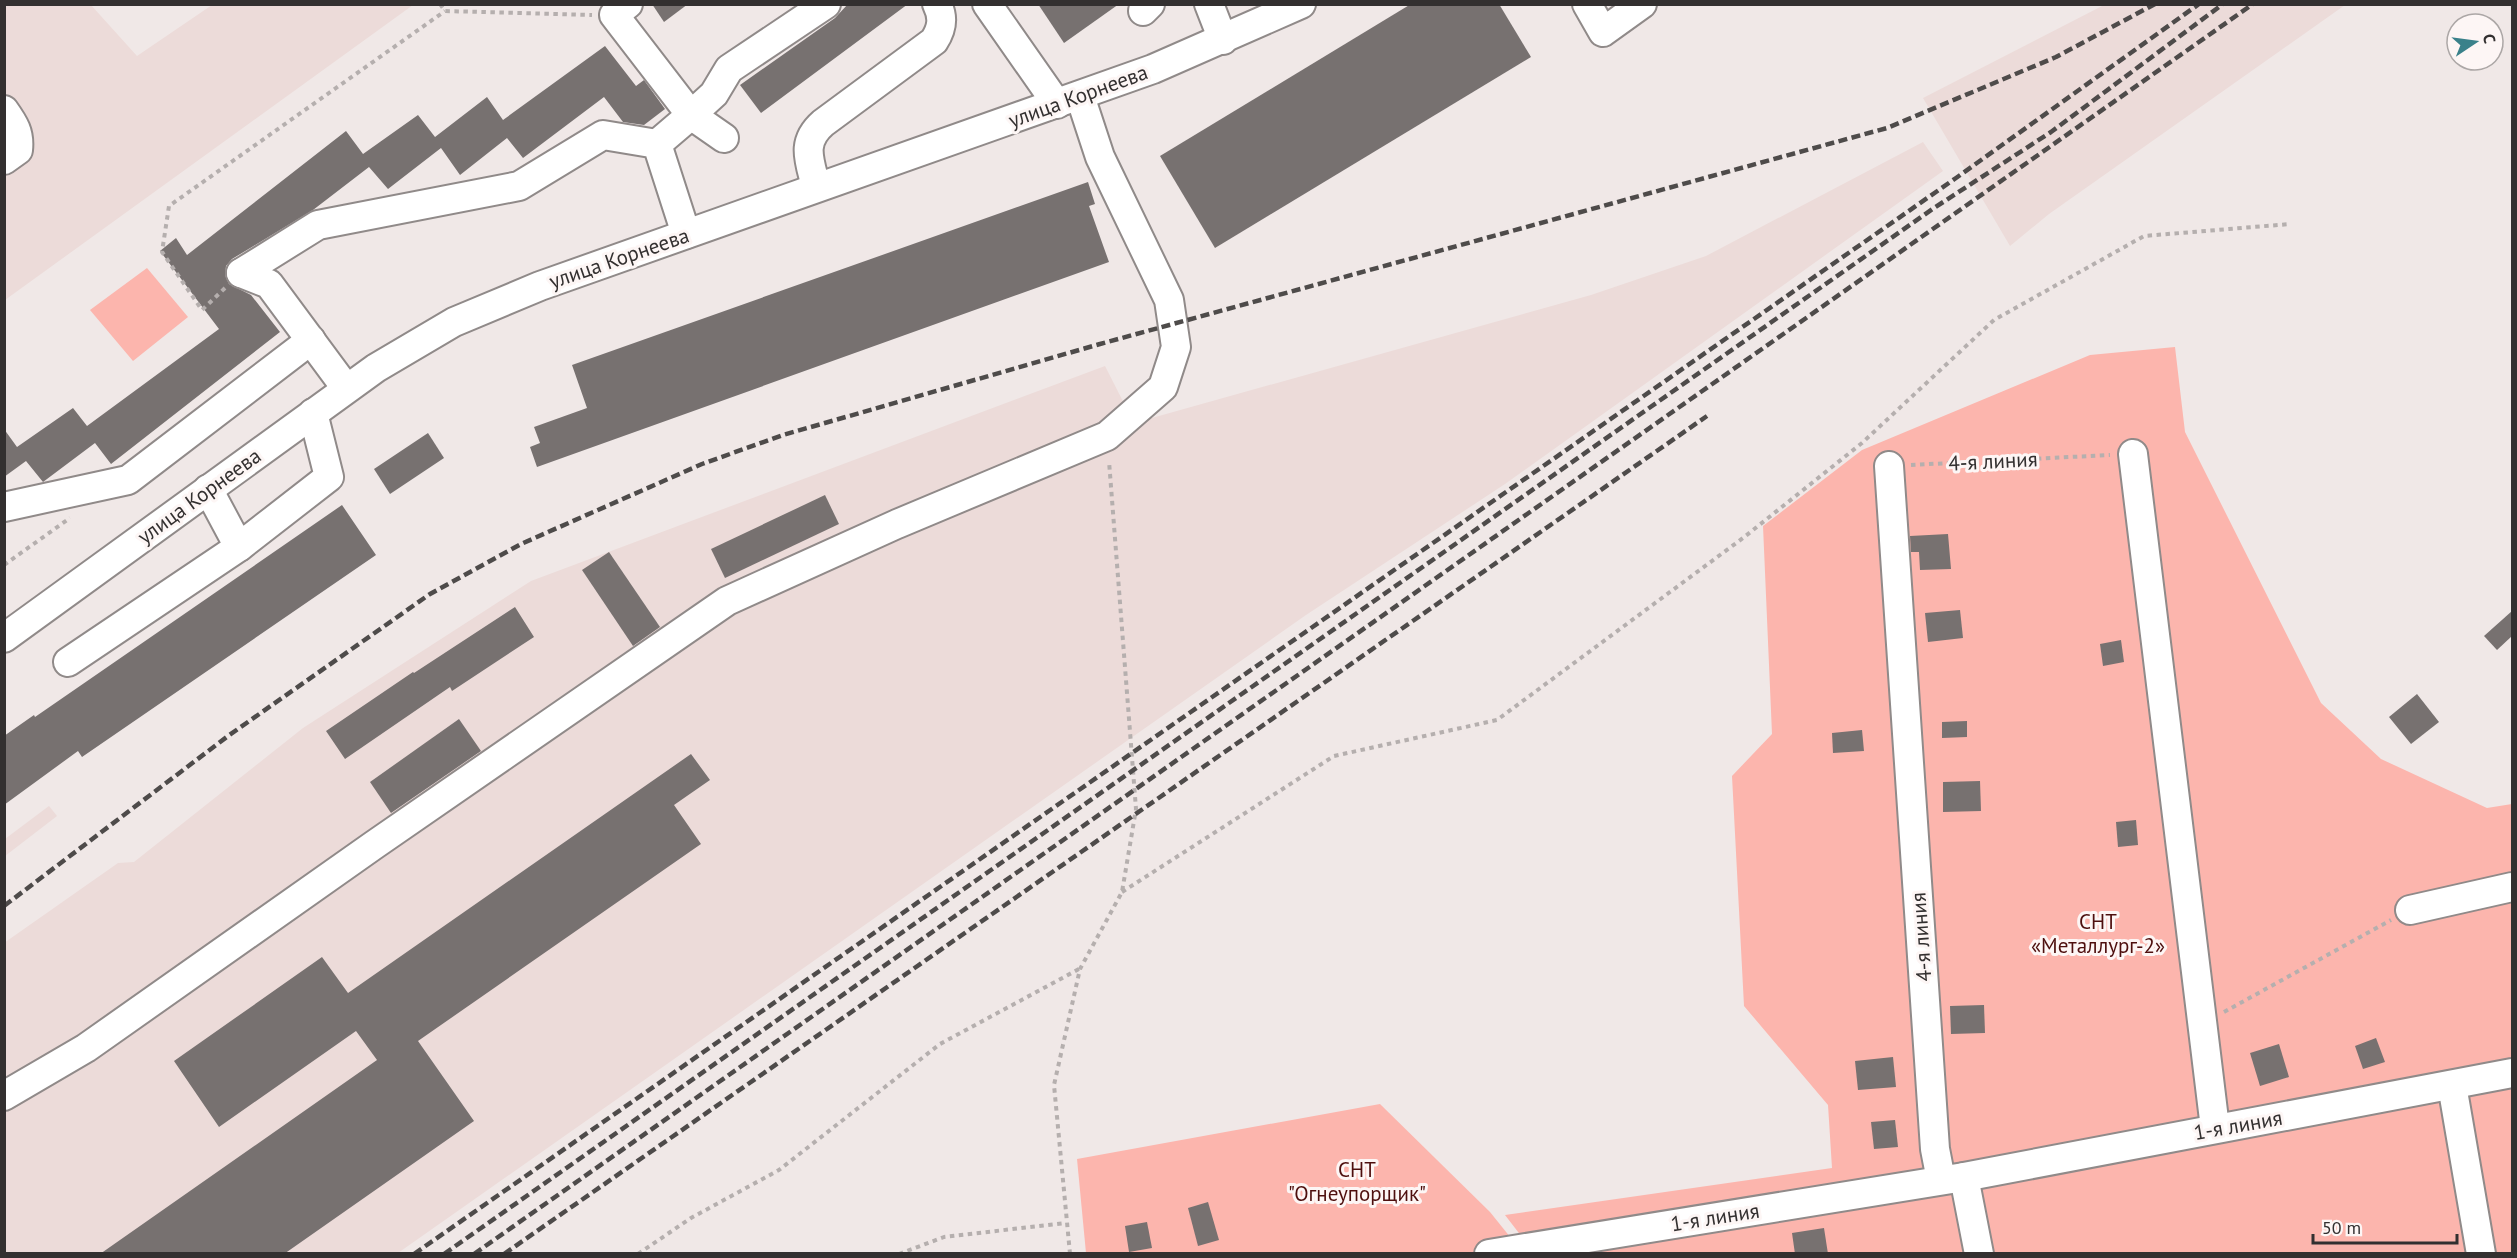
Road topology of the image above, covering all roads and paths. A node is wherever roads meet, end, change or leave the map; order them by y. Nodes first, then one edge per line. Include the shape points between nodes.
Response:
1 (440, 4) edge
2 (826, 4) edge
3 (937, 4) edge
4 (987, 4) edge
5 (1209, 4) edge
6 (1301, 4) edge
7 (1587, 4) edge
8 (1642, 4) edge
9 (621, 10) edge
10 (445, 11) junction
11 (1223, 40) junction
12 (1069, 100) junction
13 (4, 111) edge
14 (691, 115) junction
15 (724, 138) dead end
16 (657, 144) junction
17 (4, 160) edge
18 (816, 187) junction
19 (2290, 224) dead end
20 (686, 234) junction
21 (241, 273) junction
22 (311, 340) junction
23 (346, 388) junction
24 (313, 412) junction
25 (1107, 436) junction
26 (2133, 454) joint
27 (1889, 466) joint
28 (208, 489) junction
29 (4, 507) edge
30 (80, 511) dead end
31 (239, 547) junction
32 (4, 565) edge
33 (4, 638) edge
34 (68, 662) dead end
35 (2512, 887) edge
36 (1122, 892) junction
37 (2410, 910) joint
38 (1080, 969) junction
39 (2202, 1024) junction
40 (2512, 1073) edge
41 (2452, 1085) junction
42 (4, 1096) edge
43 (2215, 1128) junction
44 (1952, 1178) junction
45 (1065, 1223) junction
46 (638, 1254) edge
47 (899, 1254) edge
48 (1070, 1254) edge
49 (1489, 1254) edge
50 (1979, 1254) edge
51 (2481, 1254) edge

1 - 10 path
2 - 14 street via 729,69 714,94
3 - 18 street via 942,19 934,41 812,134 808,149
4 - 12 street
5 - 11 street
6 - 11 street, улица Корнеева
7 - 8 street via 1603,32
9 - 10 path
9 - 14 street
10 - 21 path via 169,207 162,252 202,310
11 - 12 street, улица Корнеева
12 - 18 street, улица Корнеева
12 - 25 street via 1169,300 1176,347 1163,387
13 - 17 street via 17,128 20,141 18,150
14 - 15 street
14 - 16 street
16 - 20 street
16 - 21 street via 603,135 519,186 318,225
18 - 20 street, улица Корнеева
19 - 36 path via 2145,236 1994,320 1862,443 1743,538 1497,720 1334,756
20 - 23 street, улица Корнеева via 472,313
21 - 22 street via 269,284
22 - 23 street
22 - 29 street via 128,480
23 - 24 street, улица Корнеева
24 - 28 street, улица Корнеева
24 - 31 street via 329,477
25 - 36 path via 1136,809
25 - 42 street via 727,601 86,1048
26 - 27 path, 4-я линия
26 - 39 street
27 - 44 street, 4-я линия via 1935,1149
28 - 31 street
28 - 33 street, улица Корнеева
30 - 32 path
31 - 34 street
35 - 37 street
36 - 38 path
37 - 39 path
38 - 45 path via 1054,1085
38 - 46 path via 940,1044 779,1170 691,1218
39 - 43 street
40 - 41 street, 1-я линия
41 - 43 street, 1-я линия
41 - 51 street
43 - 44 street, 1-я линия
44 - 49 street, 1-я линия
44 - 50 street, 4-я линия
45 - 47 path via 944,1237
45 - 48 path

